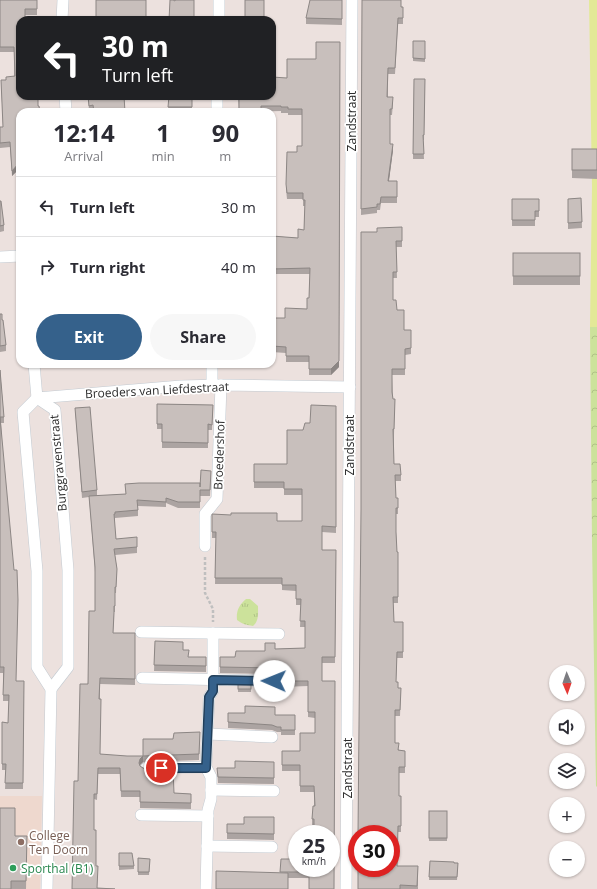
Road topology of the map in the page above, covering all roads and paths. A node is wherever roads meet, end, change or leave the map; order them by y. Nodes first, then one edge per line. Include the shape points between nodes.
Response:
1 (63, 0) edge
2 (219, 0) edge
3 (352, 0) edge
4 (62, 16) edge
5 (218, 16) edge
6 (16, 256) edge
7 (0, 257) edge
8 (34, 368) edge
9 (213, 368) edge
10 (216, 385) junction
11 (350, 387) junction
12 (37, 398) junction
13 (205, 546) joint
14 (141, 632) dead end
15 (213, 633) junction
16 (279, 634) dead end
17 (142, 678) dead end
18 (213, 680) junction
19 (274, 681) dead end
20 (51, 689) junction
21 (208, 734) junction
22 (272, 737) dead end
23 (146, 768) edge
24 (206, 768) junction
25 (211, 790) junction
26 (274, 791) dead end
27 (141, 815) dead end
28 (208, 816) junction
29 (207, 846) junction
30 (272, 847) dead end
31 (47, 889) edge
32 (206, 889) edge
33 (346, 889) edge

1 - 4 street
2 - 5 street
3 - 11 street, Zandstraat
6 - 7 street
8 - 12 street
9 - 10 street, Broedershof
10 - 11 street, Broeders van Liefdestraat
10 - 12 street, Broeders van Liefdestraat
10 - 13 street, Broedershof via 217,499 206,514
11 - 33 street, Zandstraat
12 - 20 street via 23,412 37,572 37,667
12 - 20 street, Burggravenstraat via 55,410 68,570 68,667
13 - 15 path via 205,593 213,609
14 - 15 street
15 - 16 street
15 - 18 street
17 - 18 street
18 - 19 street
18 - 21 street via 213,691 209,697
20 - 31 street
21 - 22 street
21 - 24 street
23 - 24 street
24 - 25 street via 211,777
25 - 26 street
25 - 28 street
27 - 28 street
28 - 29 street
29 - 30 street
29 - 32 street

